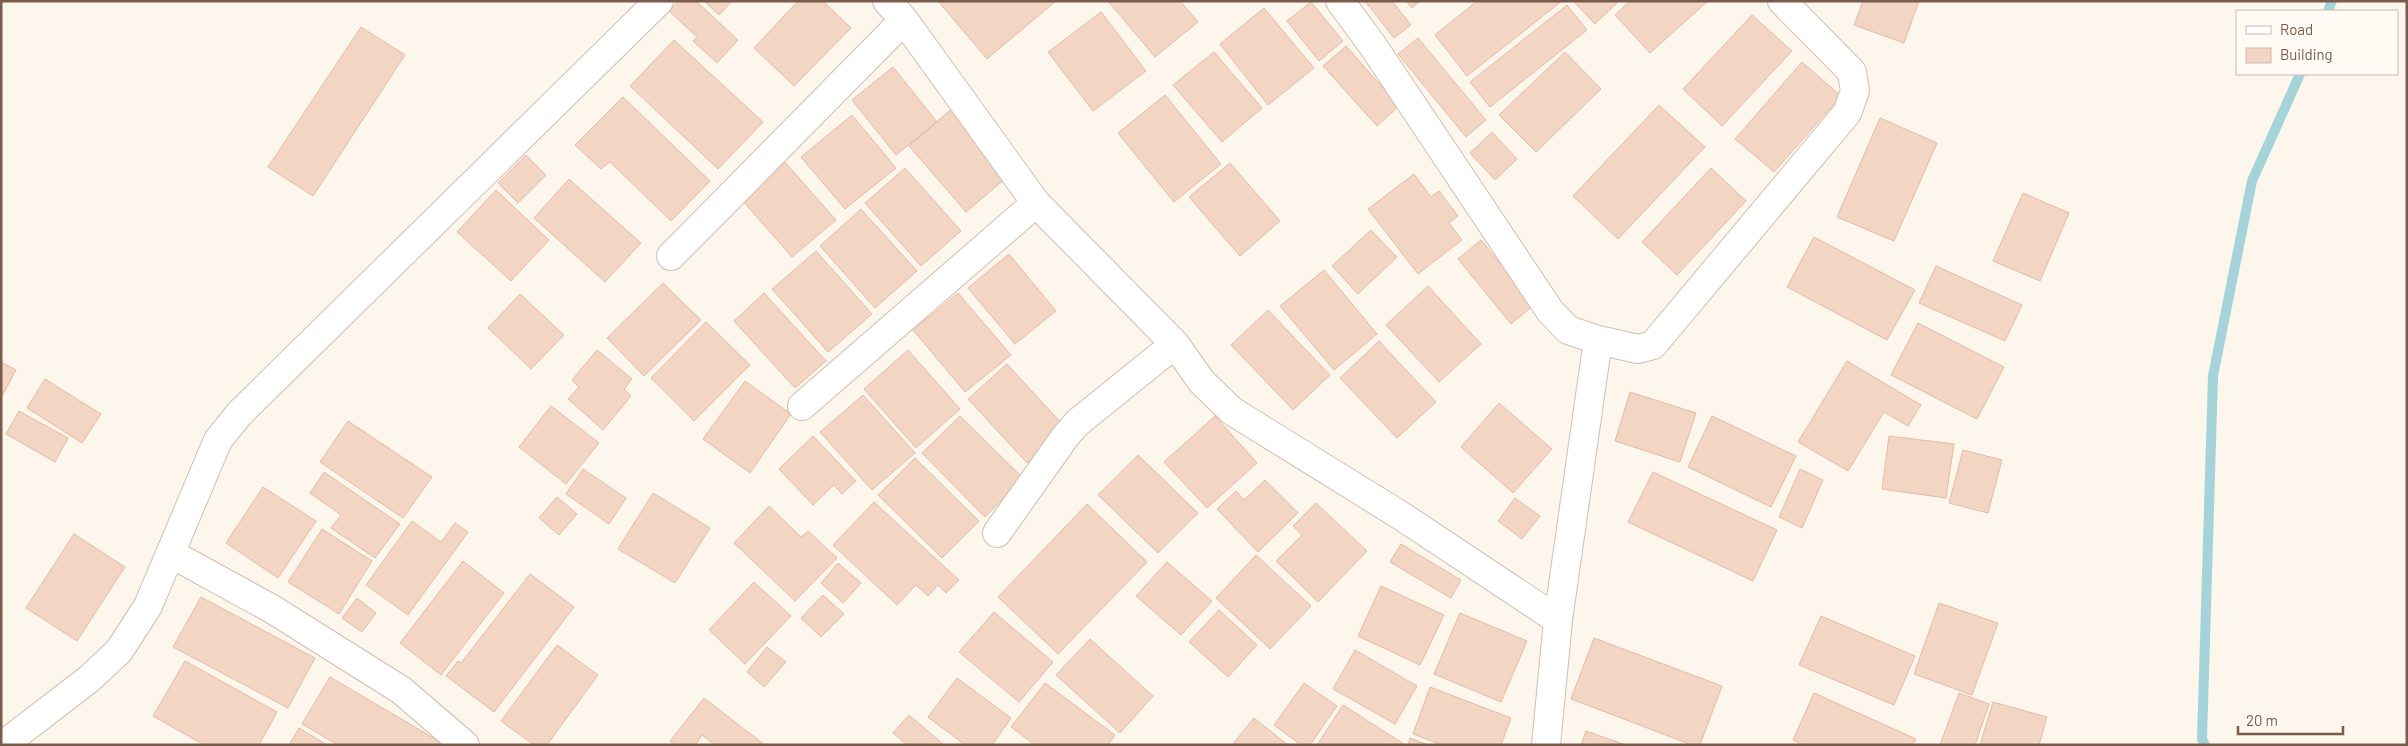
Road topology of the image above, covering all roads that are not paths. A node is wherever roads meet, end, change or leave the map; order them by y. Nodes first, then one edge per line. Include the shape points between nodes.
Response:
1 (659, 1) edge
2 (1340, 1) edge
3 (1782, 1) edge
4 (896, 10) edge
5 (1036, 203) junction
6 (671, 256) dead end
7 (1598, 340) junction
8 (1175, 344) junction
9 (802, 406) dead end
10 (998, 533) dead end
11 (170, 553) junction
12 (1558, 620) junction
13 (2, 745) edge
14 (464, 745) edge
15 (1546, 745) edge

1 - 11 street via 240,413 218,440
2 - 7 street via 1550,311 1568,330
3 - 7 street via 1852,72 1856,91 1847,113 1653,345 1638,349
4 - 5 street
4 - 6 street
5 - 8 street
5 - 9 street
7 - 12 street
8 - 10 street via 1077,423
8 - 12 street via 1202,382 1232,411
11 - 13 street via 148,606 119,651 89,679
11 - 14 street via 272,609 401,690
12 - 15 street

